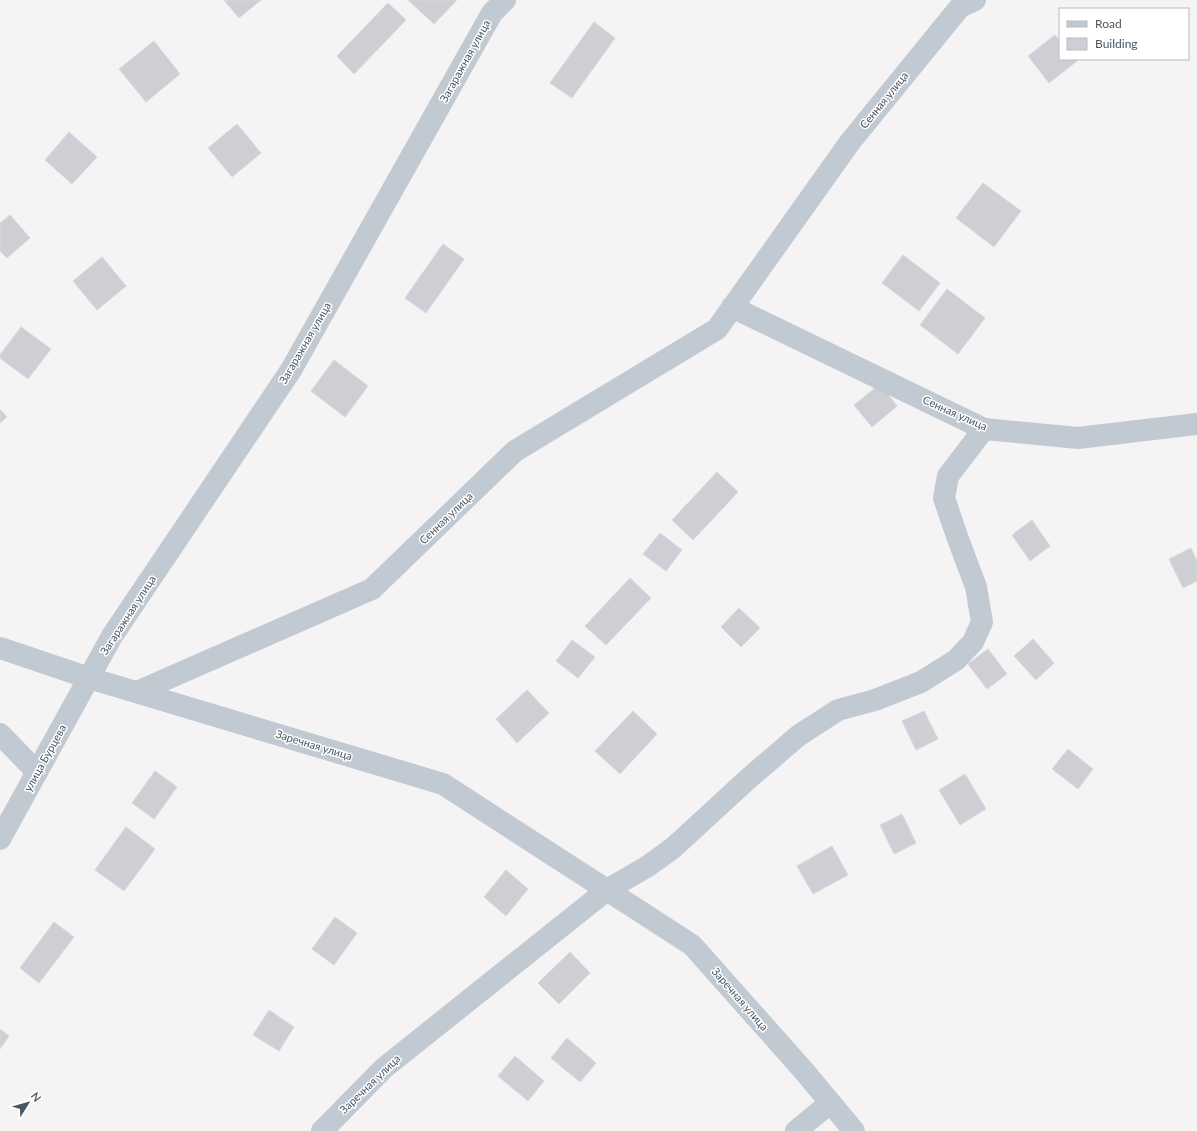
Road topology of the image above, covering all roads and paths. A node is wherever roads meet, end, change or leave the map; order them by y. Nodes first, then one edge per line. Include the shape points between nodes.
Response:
1 (505, 0) edge
2 (975, 0) edge
3 (732, 307) junction
4 (1197, 424) edge
5 (984, 429) junction
6 (0, 648) edge
7 (89, 678) junction
8 (137, 692) junction
9 (0, 734) edge
10 (37, 772) junction
11 (0, 839) edge
12 (607, 890) junction
13 (830, 1103) junction
14 (322, 1131) edge
15 (796, 1131) edge
16 (854, 1131) edge

1 - 7 street, Загаражная улица via 492,13 291,370 112,636
2 - 3 street, Сенная улица via 960,7 850,142
3 - 5 street, Сенная улица
3 - 8 street, Сенная улица via 716,329 515,451 372,589
4 - 5 street, Сенная улица via 1078,438
5 - 12 street via 948,476 944,498 976,587 982,622 973,642 956,660 921,682 875,700 838,710 798,736 673,848
6 - 7 street, Заречная улица
7 - 8 street, Заречная улица
7 - 10 street, улица Бурцева
8 - 12 street, Заречная улица via 443,784
9 - 10 street
10 - 11 street, улица Бурцева
12 - 13 street, Заречная улица via 692,945
12 - 14 street, Заречная улица via 384,1068
13 - 15 street
13 - 16 street, Заречная улица

